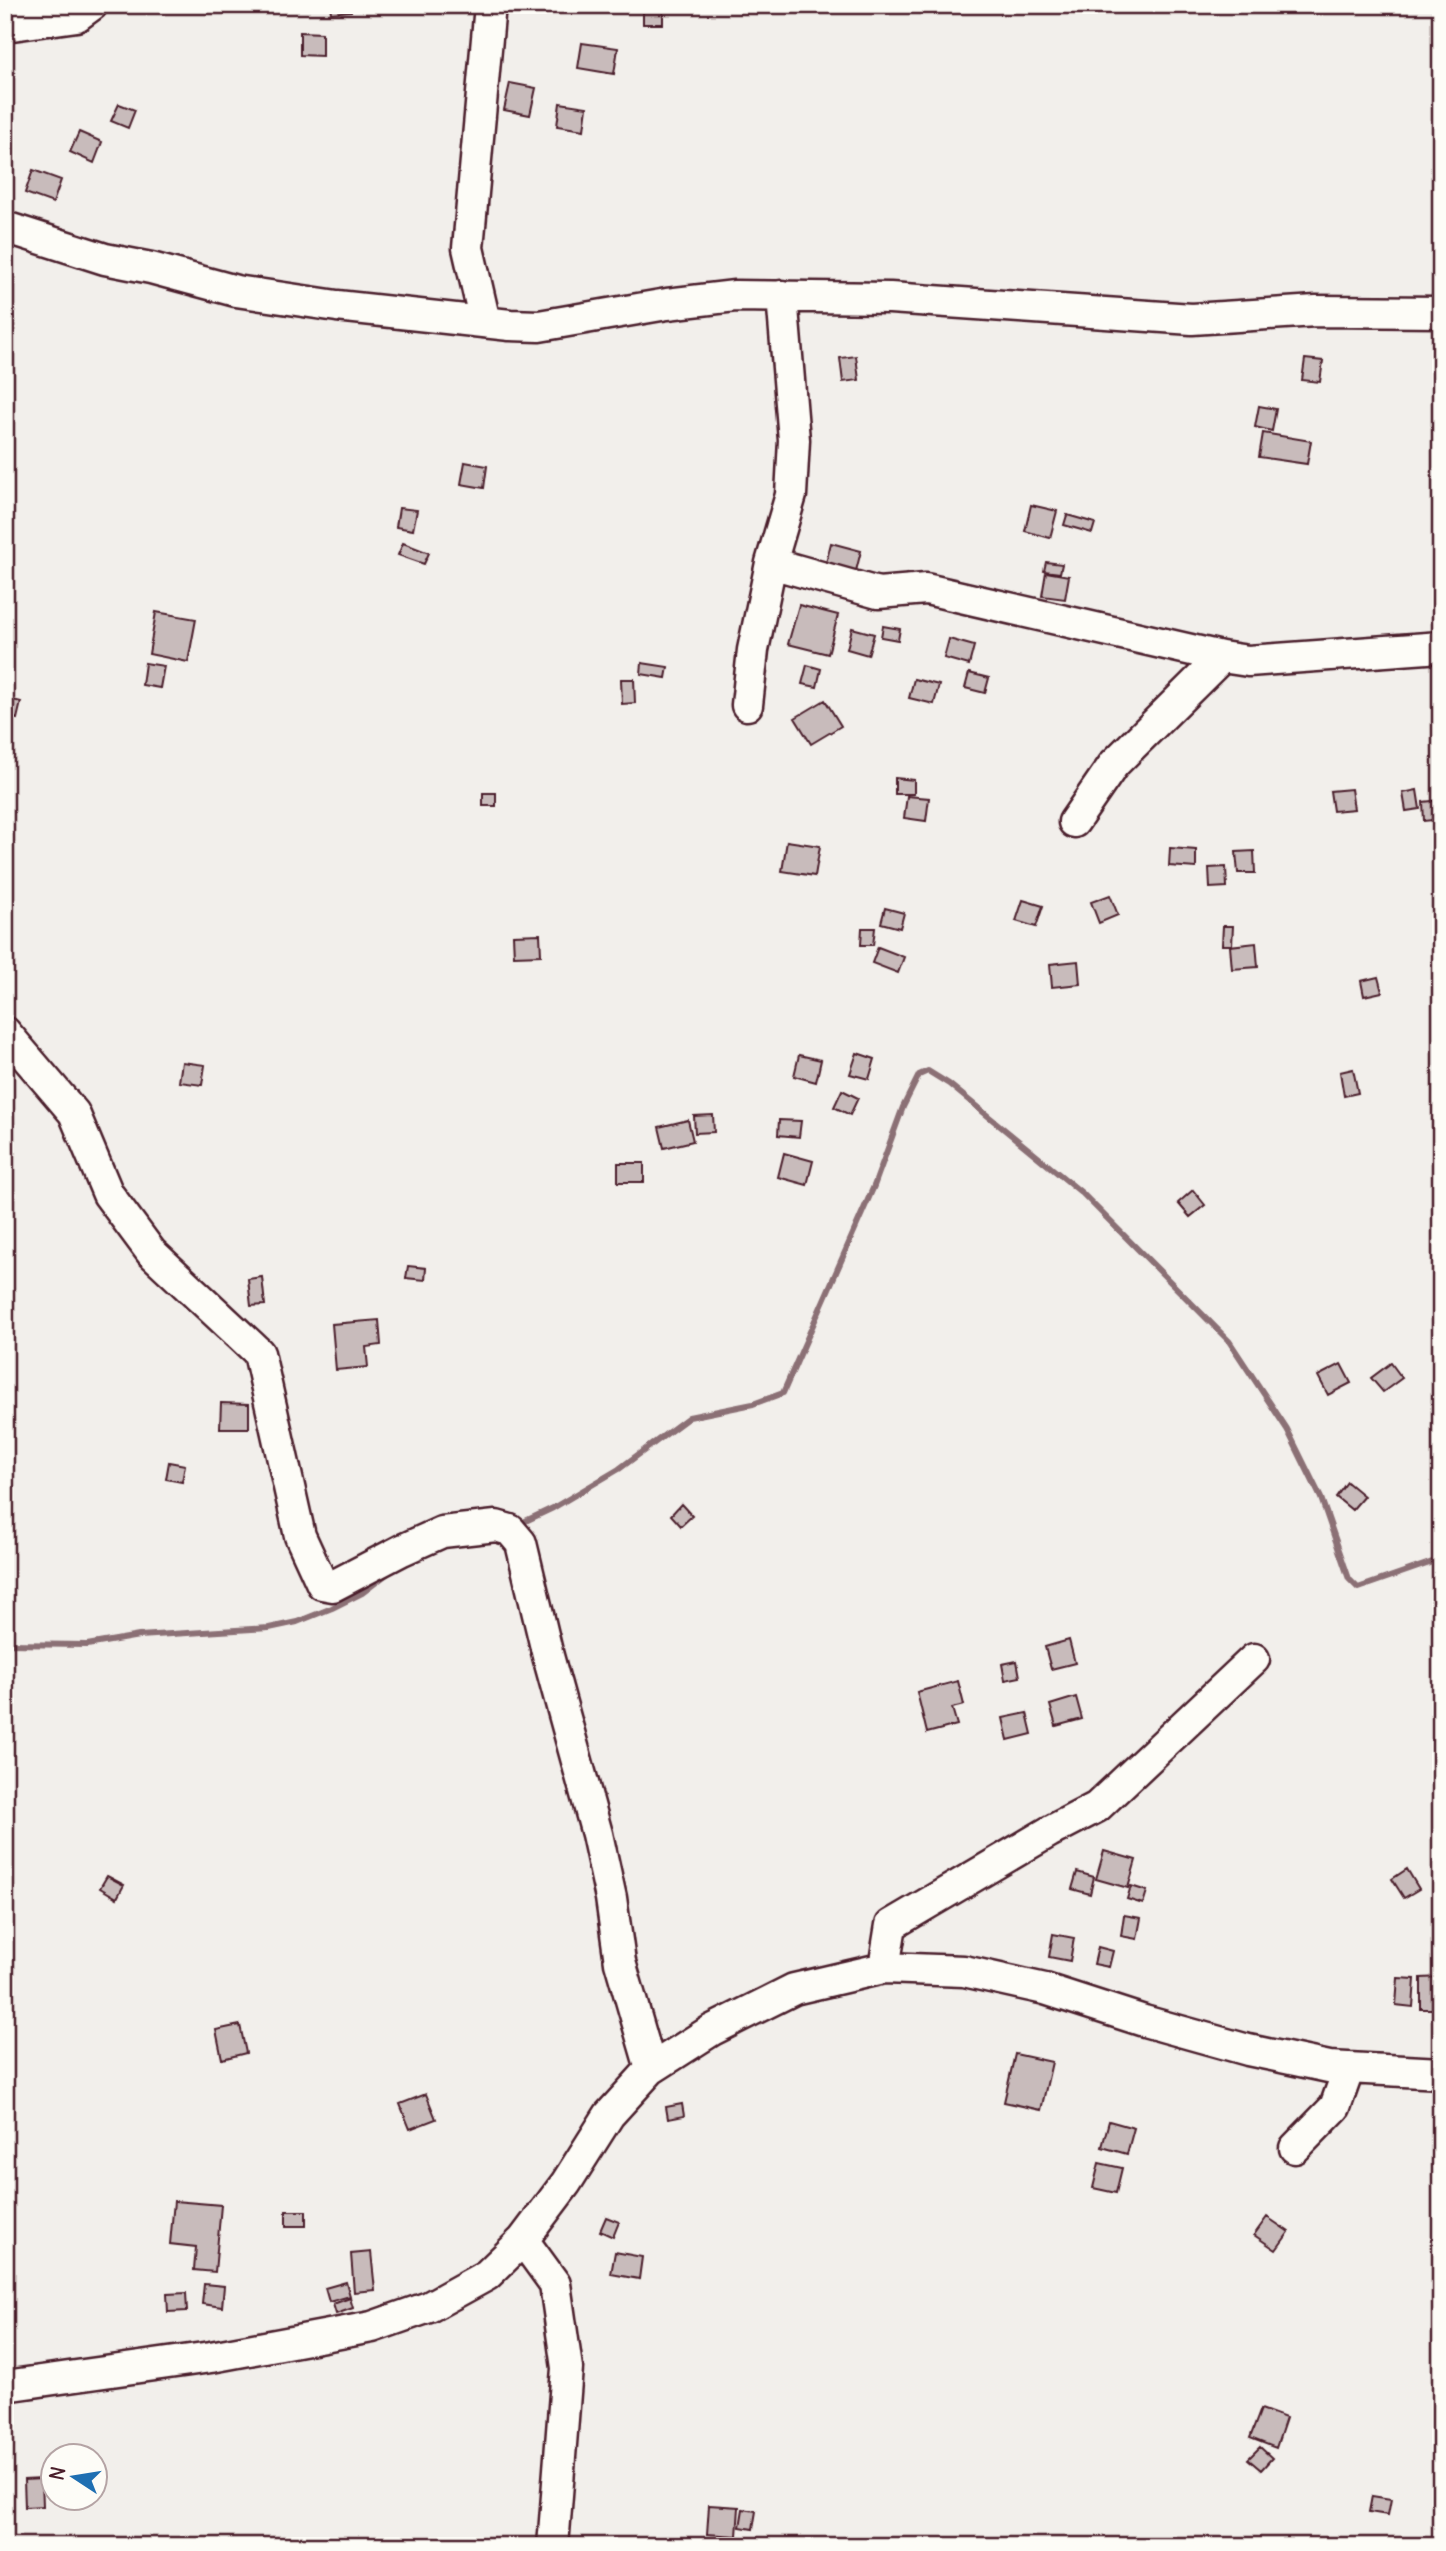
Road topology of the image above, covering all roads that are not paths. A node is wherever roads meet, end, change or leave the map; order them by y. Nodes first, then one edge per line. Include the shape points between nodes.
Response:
1 (92, 5) edge
2 (490, 5) edge
3 (5, 26) edge
4 (5, 227) edge
5 (782, 296) junction
6 (1441, 312) edge
7 (485, 322) junction
8 (771, 563) junction
9 (1441, 647) edge
10 (1222, 657) junction
11 (747, 705) dead end
12 (1074, 822) dead end
13 (5, 1032) edge
14 (1254, 1659) dead end
15 (884, 1968) junction
16 (651, 2068) junction
17 (1349, 2068) junction
18 (1441, 2073) edge
19 (1295, 2148) dead end
20 (523, 2240) junction
21 (5, 2386) edge
22 (552, 2546) edge

1 - 3 street via 77,16
2 - 7 street via 468,248
4 - 7 street via 105,259 236,291
5 - 6 street via 902,299 1192,319 1316,311
5 - 7 street via 667,304 539,326
5 - 8 street via 794,440 791,495
8 - 10 street via 878,593 926,589
8 - 11 street
9 - 10 street via 1248,661
10 - 12 street via 1114,764
13 - 16 street via 74,1113 108,1194 151,1252 258,1353 300,1536 322,1584 333,1586 442,1532 496,1526 510,1530 521,1543 597,1834 620,1962
14 - 15 street via 1097,1807 891,1925
15 - 16 street via 794,1989 712,2030
15 - 17 street via 964,1971 1045,1989 1248,2050
16 - 20 street via 608,2115 566,2183
17 - 18 street
17 - 19 street via 1335,2107
20 - 21 street via 487,2275 429,2307 372,2327 211,2357
20 - 22 street via 555,2284 567,2368

